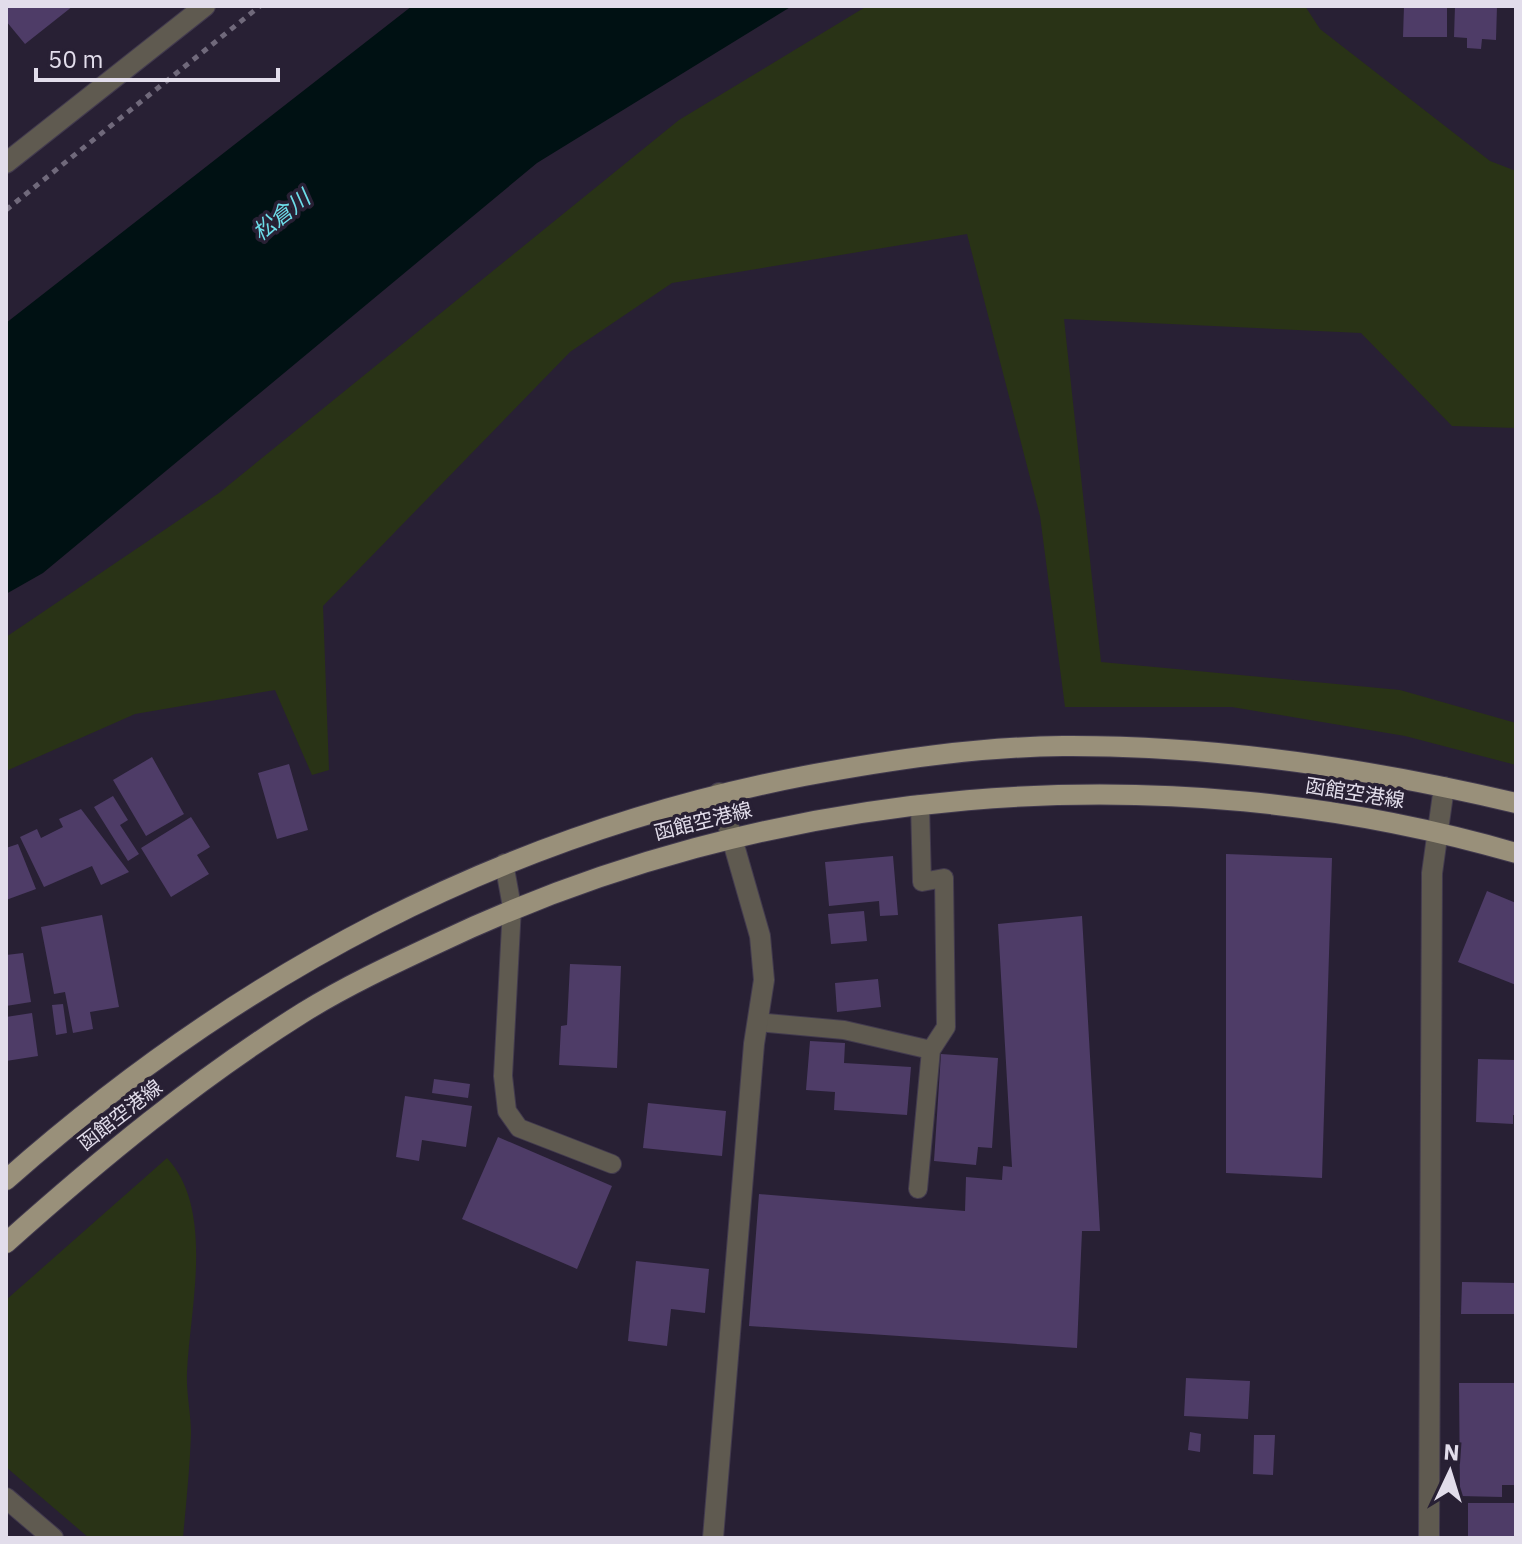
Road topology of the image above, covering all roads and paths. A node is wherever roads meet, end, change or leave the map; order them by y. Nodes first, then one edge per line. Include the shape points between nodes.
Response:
1 (205, 6) edge
2 (260, 6) edge
3 (6, 163) edge
4 (6, 210) edge
5 (1444, 787) junction
6 (719, 793) junction
7 (1516, 803) edge
8 (920, 804) junction
9 (1437, 831) junction
10 (730, 837) junction
11 (1516, 853) edge
12 (504, 863) junction
13 (512, 907) junction
14 (757, 1022) junction
15 (931, 1050) junction
16 (612, 1164) dead end
17 (6, 1180) edge
18 (918, 1189) dead end
19 (6, 1243) edge
20 (6, 1498) edge
21 (53, 1538) edge
22 (713, 1538) edge
23 (1429, 1538) edge

1 - 3 street
2 - 4 path
5 - 6 main road, 函館空港線 via 1296,760 1062,746 932,755
5 - 7 main road, 函館空港線
5 - 9 street
6 - 10 street
6 - 12 main road, 函館空港線
8 - 9 main road, 函館空港線 via 1055,796 1159,797 1247,802
8 - 10 main road, 函館空港線
8 - 15 lane via 922,882 944,878 946,1027
9 - 11 main road, 函館空港線
9 - 23 street via 1432,889
10 - 13 main road, 函館空港線 via 625,866
10 - 14 street via 754,906 761,947 764,980
12 - 13 lane
12 - 17 main road, 函館空港線 via 361,930 220,1013 115,1088
13 - 16 lane via 503,1076 507,1111 519,1128
13 - 19 main road, 函館空港線 via 307,1010 127,1137
14 - 15 lane via 844,1030
14 - 22 street
15 - 18 lane
20 - 21 street

